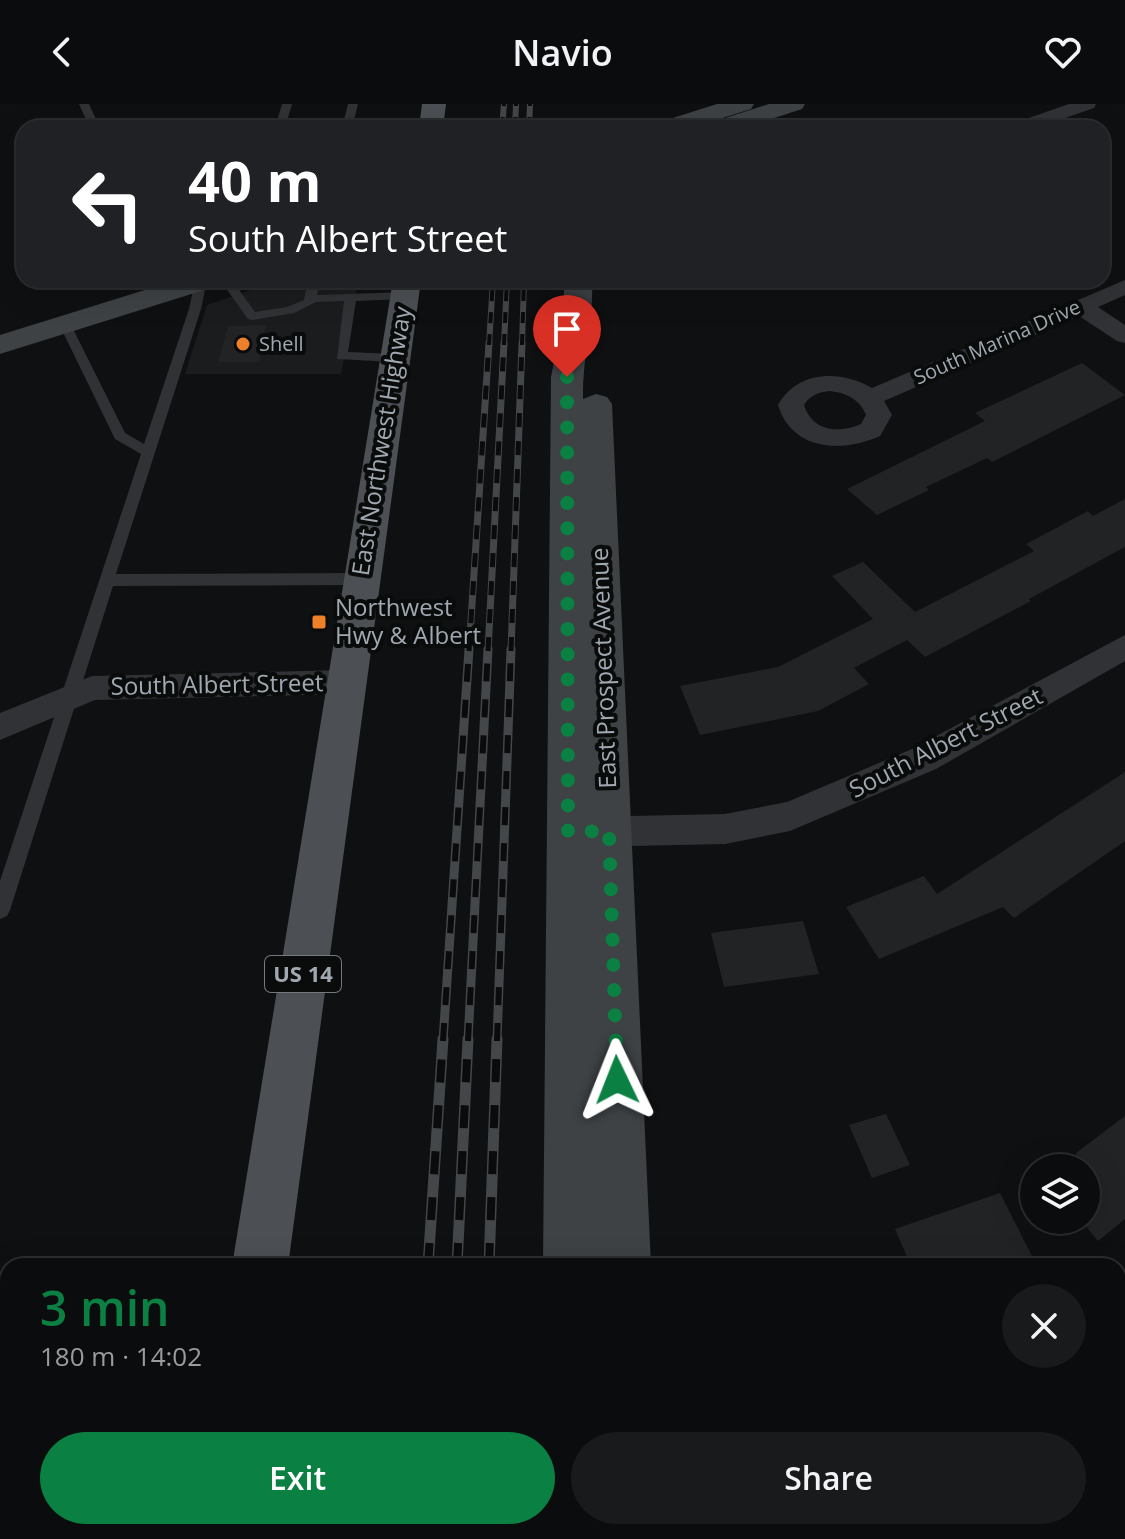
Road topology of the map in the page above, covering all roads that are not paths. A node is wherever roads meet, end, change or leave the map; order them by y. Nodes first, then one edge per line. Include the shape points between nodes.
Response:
1 (793, 104) edge
2 (1087, 104) edge
3 (743, 108) edge
4 (697, 120) edge
5 (1042, 120) edge
6 (1125, 287) edge
7 (183, 288) edge
8 (206, 288) edge
9 (219, 288) edge
10 (311, 288) edge
11 (400, 288) edge
12 (405, 288) edge
13 (578, 296) edge
14 (351, 297) junction
15 (310, 299) junction
16 (1080, 306) junction
17 (65, 324) junction
18 (1125, 336) edge
19 (0, 345) edge
20 (394, 358) junction
21 (870, 398) dead end
22 (149, 452) junction
23 (361, 579) junction
24 (108, 580) junction
25 (1125, 647) edge
26 (346, 682) junction
27 (68, 698) junction
28 (0, 727) edge
29 (589, 832) junction
30 (0, 910) edge
31 (261, 1258) edge
32 (571, 1258) edge
33 (622, 1258) edge

1 - 3 street
2 - 5 street
3 - 4 street
6 - 16 street, South Marina Drive
7 - 17 street
8 - 22 lane
9 - 15 lane via 252,316 290,310
10 - 15 lane
11 - 14 lane
12 - 20 main road, East Northwest Highway / US 14
13 - 29 street, East Prospect Avenue via 567,377
14 - 15 lane
14 - 20 lane via 341,356
16 - 18 street
16 - 21 street, South Marina Drive
17 - 19 street
17 - 22 lane via 120,436
20 - 23 main road, East Northwest Highway / US 14
22 - 24 lane
23 - 24 lane
23 - 26 main road, East Northwest Highway / US 14
24 - 27 lane
25 - 29 street, South Albert Street via 924,759 790,816 725,829
26 - 27 street, South Albert Street via 92,688
26 - 31 main road, East Northwest Highway / US 14
27 - 28 street, South Albert Street
27 - 30 lane
29 - 32 street, East Prospect Avenue
29 - 33 street, East Prospect Avenue

